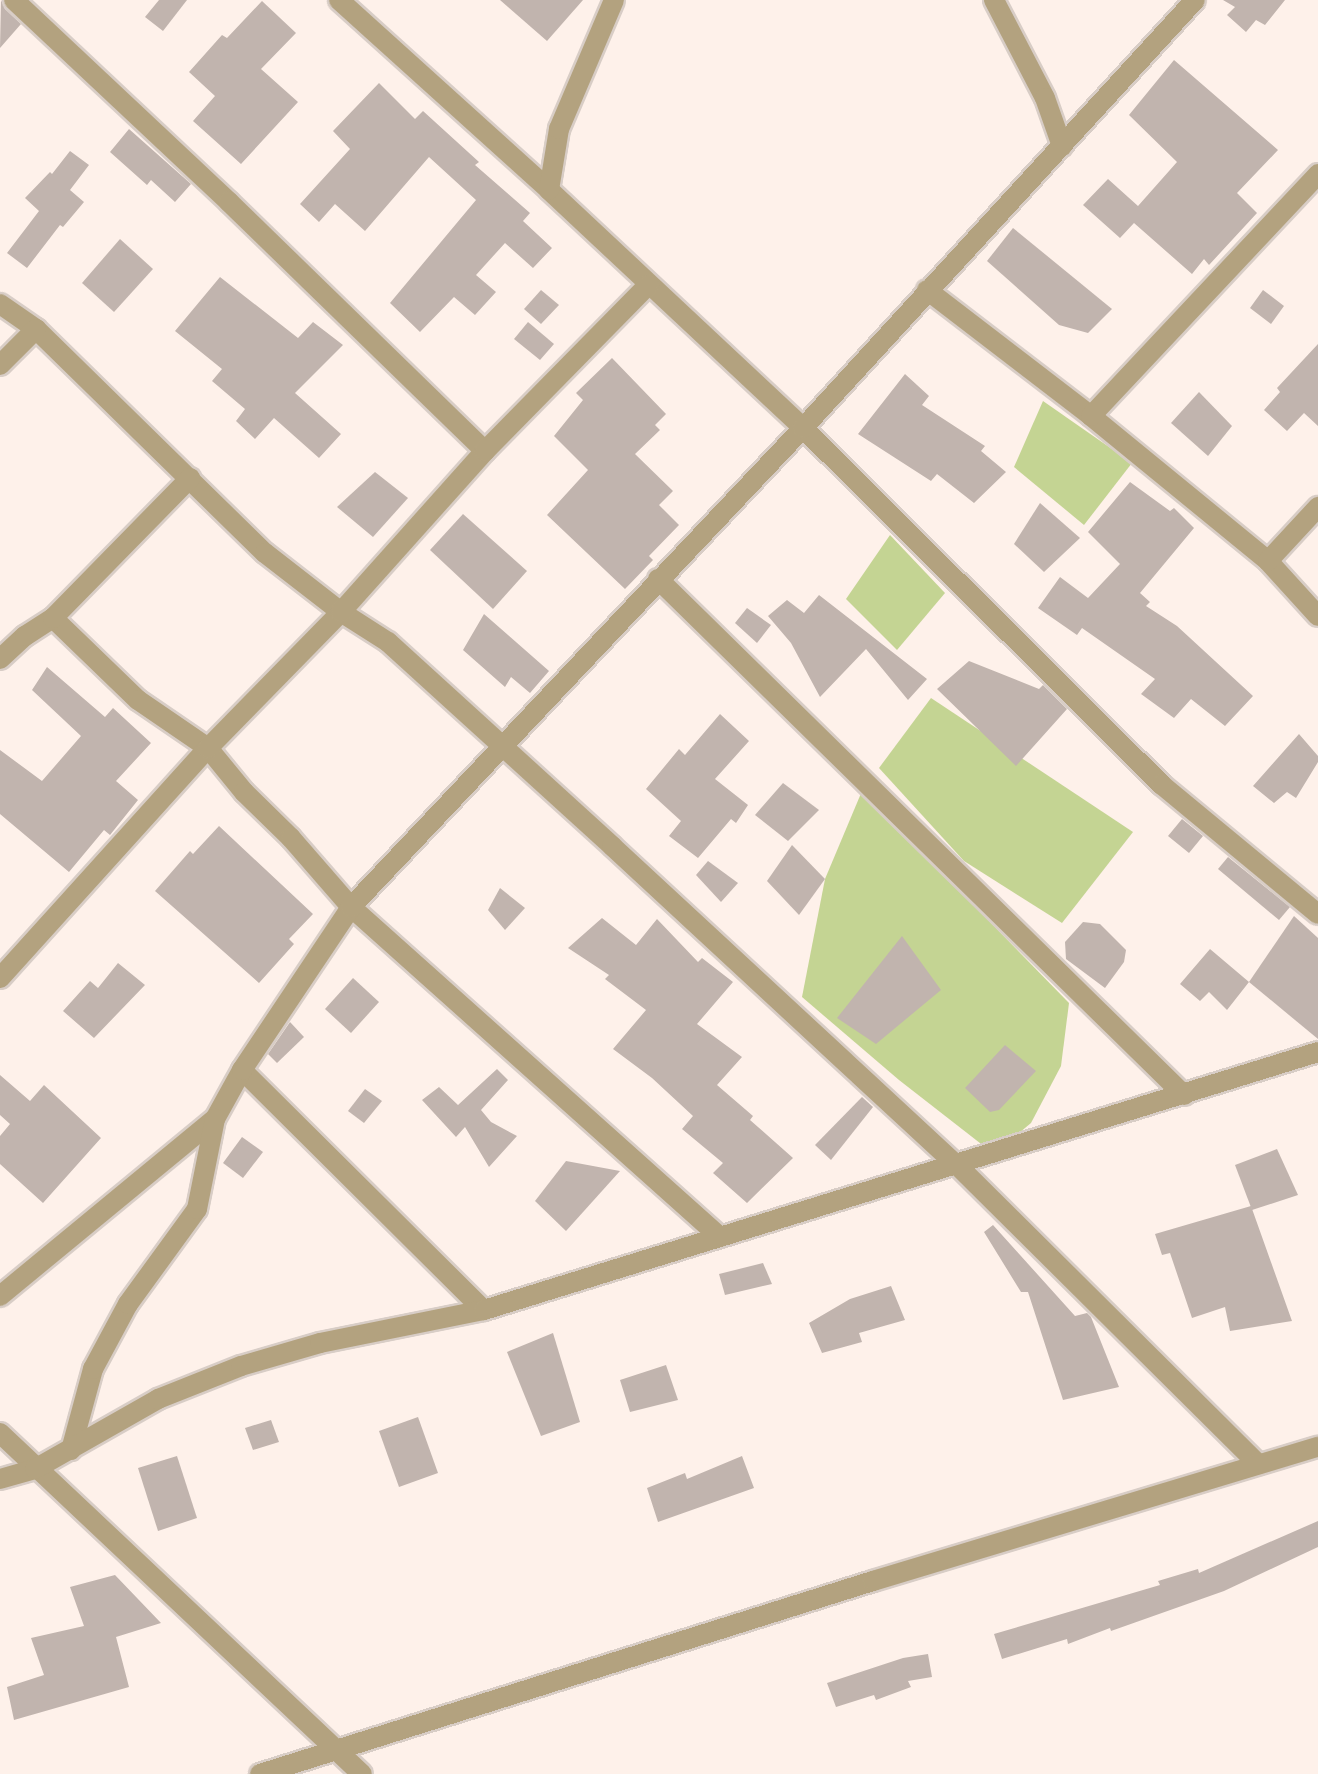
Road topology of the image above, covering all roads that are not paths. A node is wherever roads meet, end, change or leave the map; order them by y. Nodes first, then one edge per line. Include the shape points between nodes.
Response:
1 (14, 0) edge
2 (339, 0) edge
3 (614, 0) edge
4 (994, 0) edge
5 (1195, 0) edge
6 (1062, 146) junction
7 (1318, 174) edge
8 (549, 190) junction
9 (648, 285) junction
10 (927, 290) junction
11 (0, 304) edge
12 (36, 329) junction
13 (0, 365) edge
14 (1091, 416) junction
15 (803, 428) junction
16 (485, 451) junction
17 (190, 478) junction
18 (1318, 507) edge
19 (1268, 561) junction
20 (658, 579) junction
21 (341, 612) junction
22 (1318, 616) edge
23 (53, 618) junction
24 (0, 659) edge
25 (501, 744) junction
26 (208, 748) junction
27 (351, 907) junction
28 (1318, 914) edge
29 (0, 978) edge
30 (1318, 1052) edge
31 (242, 1070) junction
32 (1184, 1095) junction
33 (215, 1119) junction
34 (958, 1166) junction
35 (720, 1237) junction
36 (0, 1296) edge
37 (484, 1310) junction
38 (0, 1433) edge
39 (1318, 1447) edge
40 (71, 1450) junction
41 (1258, 1464) junction
42 (35, 1469) junction
43 (0, 1479) edge
44 (337, 1751) junction
45 (260, 1774) edge
46 (362, 1774) edge

1 - 16 street
2 - 8 street
3 - 8 street via 559,129
4 - 6 street via 1045,98
5 - 6 street
6 - 10 street
7 - 14 street
8 - 9 street
9 - 15 street
9 - 16 street
10 - 14 street
10 - 15 street
11 - 12 street
12 - 13 street
12 - 17 street
14 - 19 street
15 - 20 street
15 - 28 street via 1162,785
16 - 21 street
17 - 21 street via 265,553
17 - 23 street
18 - 19 street
19 - 22 street
20 - 25 street
20 - 32 street
21 - 25 street via 388,642
21 - 26 street
23 - 24 street
23 - 26 street via 138,700
25 - 27 street
25 - 34 street
26 - 27 street
26 - 29 street
27 - 31 street
27 - 35 street
30 - 32 street
31 - 33 street
31 - 37 street
32 - 34 street
33 - 36 street
33 - 40 street via 197,1209 128,1304 93,1369
34 - 35 street
34 - 41 street
35 - 37 street
37 - 40 street via 320,1343 241,1366 158,1399
38 - 42 street
39 - 41 street
40 - 42 street
41 - 44 street
42 - 43 street
42 - 44 street
44 - 45 street
44 - 46 street

